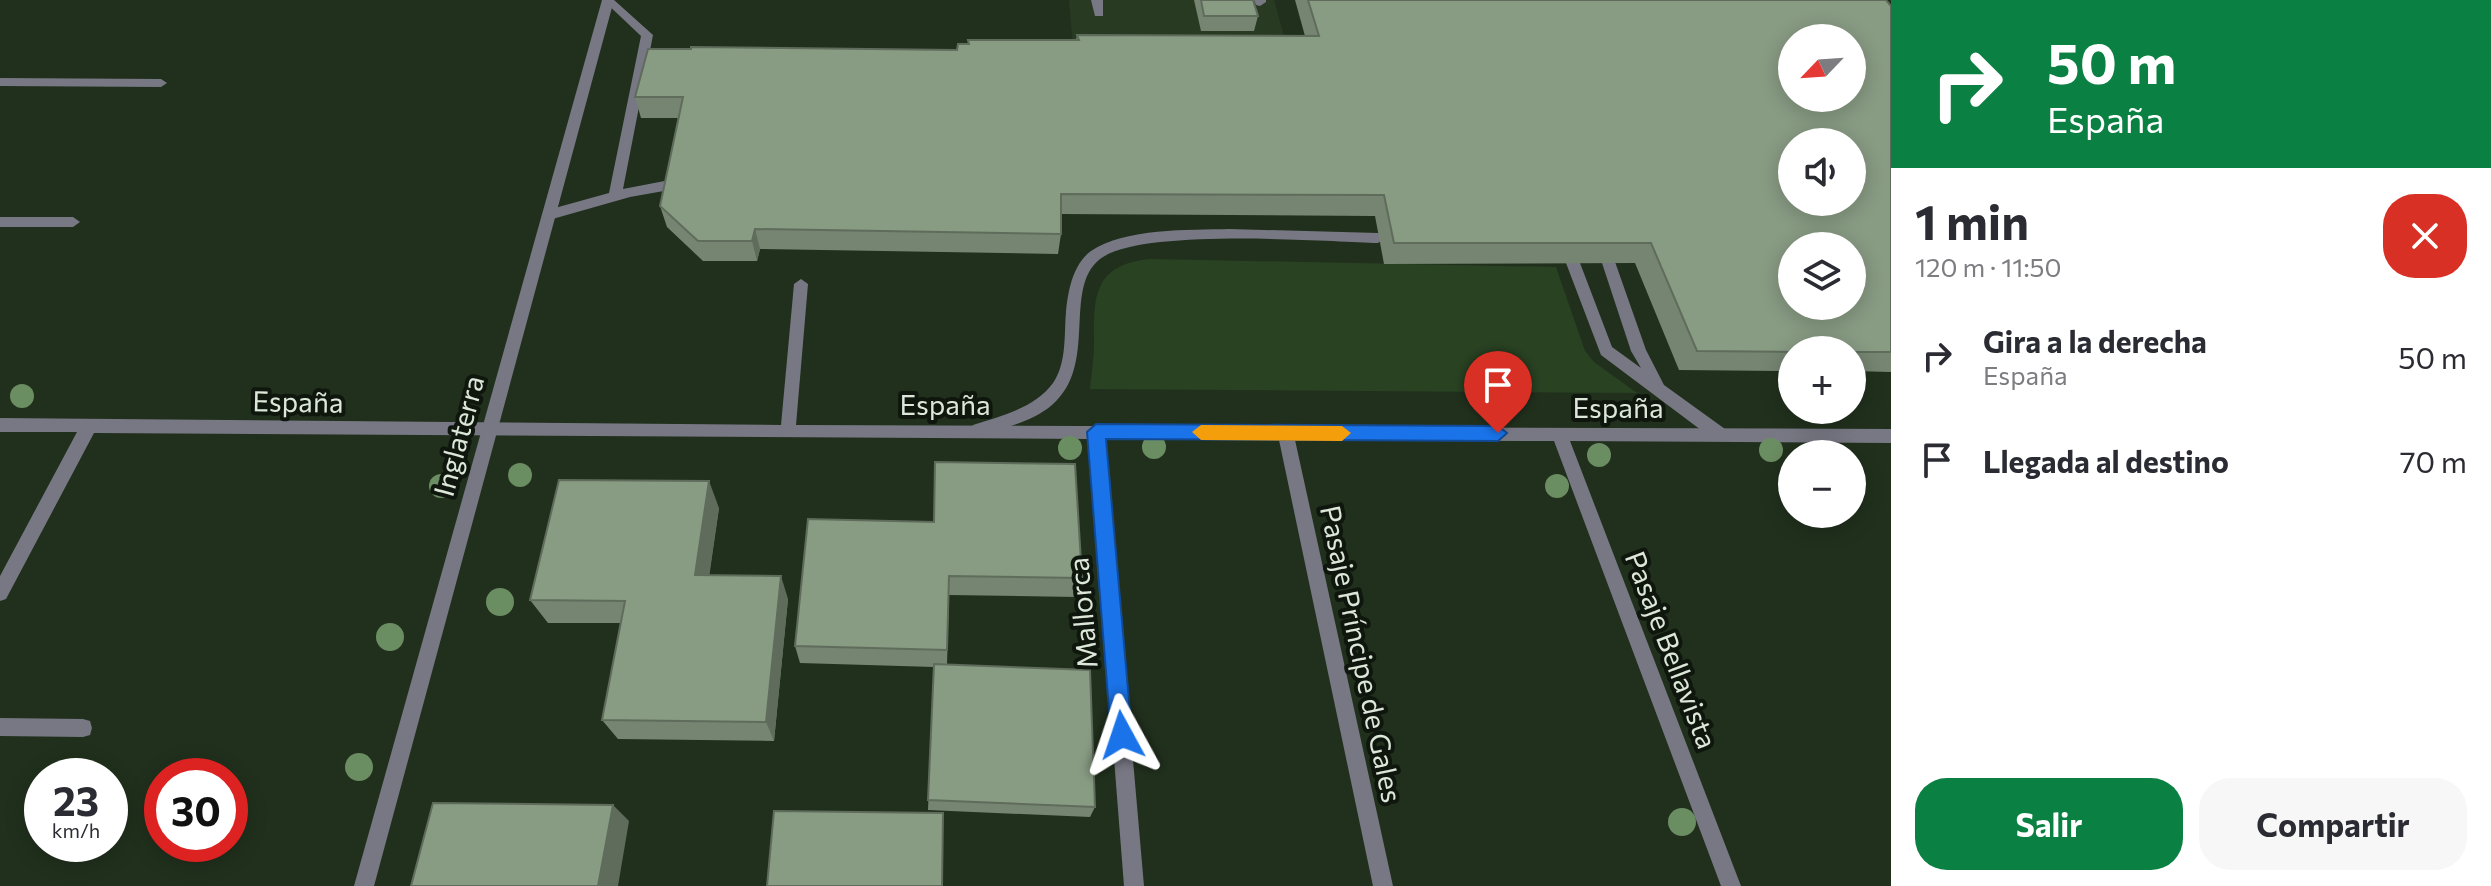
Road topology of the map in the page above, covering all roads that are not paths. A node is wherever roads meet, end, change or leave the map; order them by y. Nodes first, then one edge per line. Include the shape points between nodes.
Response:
1 (608, 0) edge
2 (0, 82) edge
3 (161, 83) dead end
4 (675, 184) edge
5 (615, 196) junction
6 (549, 215) junction
7 (0, 222) edge
8 (73, 222) dead end
9 (1378, 238) dead end
10 (1573, 263) edge
11 (1609, 263) edge
12 (801, 284) dead end
13 (1675, 403) junction
14 (0, 425) edge
15 (89, 426) junction
16 (489, 430) junction
17 (979, 430) junction
18 (788, 431) junction
19 (1096, 432) junction
20 (1285, 433) junction
21 (1559, 433) junction
22 (1719, 434) junction
23 (1891, 436) edge
24 (0, 593) edge
25 (0, 727) edge
26 (83, 728) dead end
27 (364, 886) edge
28 (1134, 886) edge
29 (1383, 886) edge
30 (1731, 886) edge

1 - 5 street via 647,35
1 - 6 street, Inglaterra
2 - 3 street
4 - 5 street
5 - 6 street
6 - 16 street, Inglaterra
7 - 8 street
9 - 17 street via 1203,235 1147,238 1106,248 1095,255 1079,283 1066,379 1045,402
10 - 13 street via 1606,351
11 - 13 street via 1646,368
12 - 18 street
13 - 22 street
14 - 15 street, España
15 - 16 street, España
15 - 24 street
16 - 18 street, España
16 - 27 street, Inglaterra
17 - 18 street, España
17 - 19 street, España
19 - 20 street, España
19 - 28 street, Mallorca
20 - 21 street, España
20 - 29 street, Pasaje Príncipe de Gales
21 - 22 street, España
21 - 30 street, Pasaje Bellavista
22 - 23 street, España
25 - 26 street

